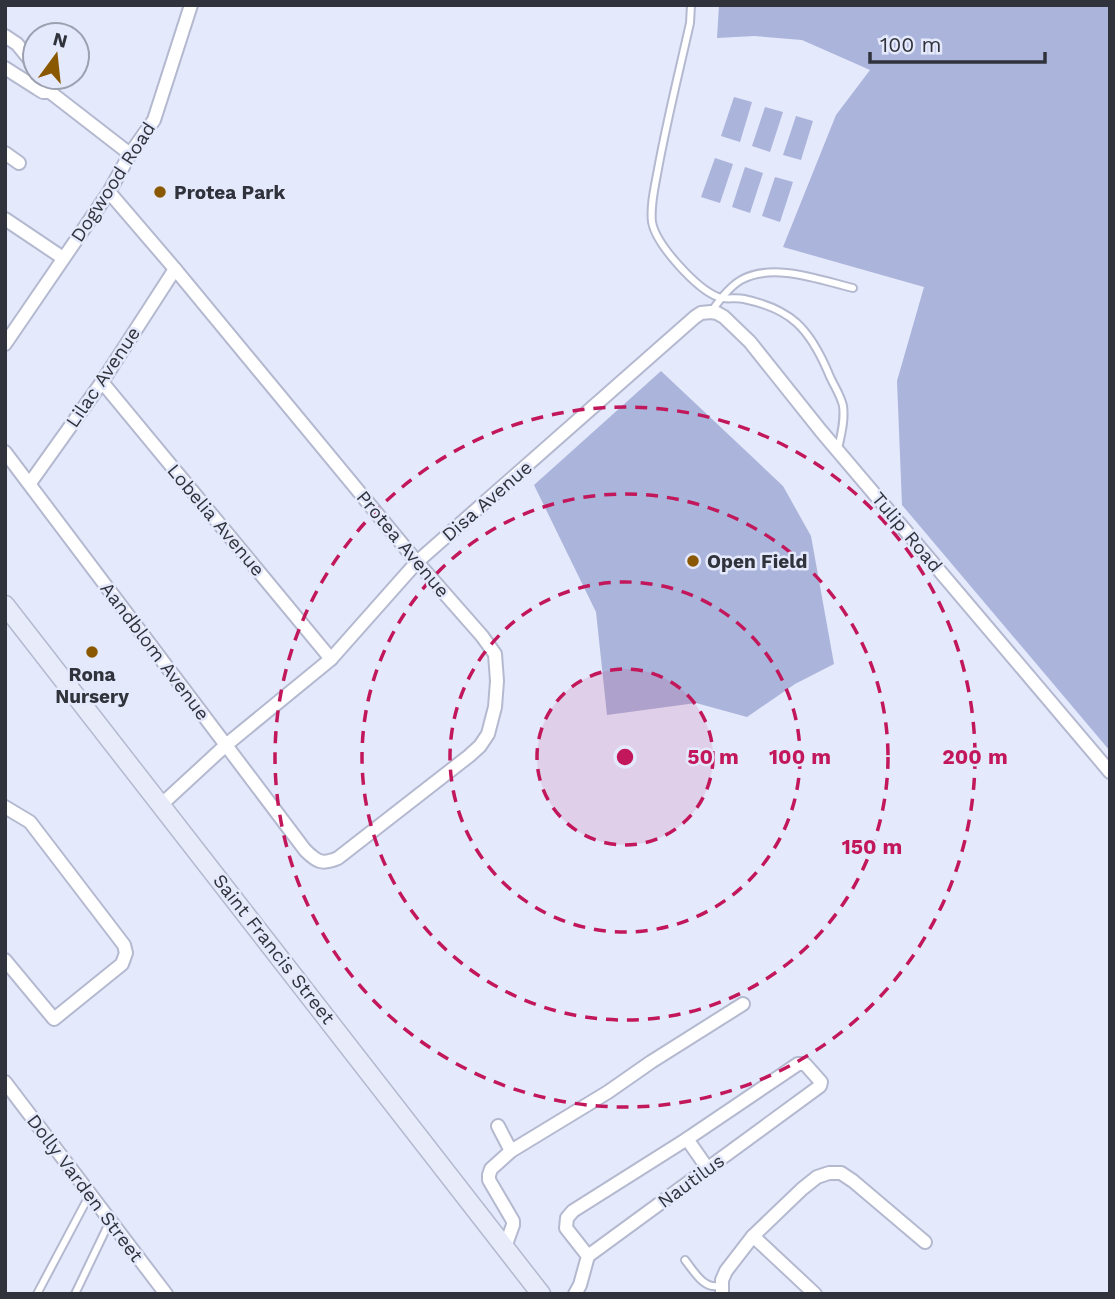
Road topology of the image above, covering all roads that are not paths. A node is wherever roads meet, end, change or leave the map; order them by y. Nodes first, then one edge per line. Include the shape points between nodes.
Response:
1 (191, 5) edge
2 (691, 5) edge
3 (5, 36) edge
4 (21, 48) edge
5 (5, 68) edge
6 (50, 92) joint
7 (5, 153) edge
8 (130, 154) junction
9 (19, 163) dead end
10 (109, 192) junction
11 (5, 219) edge
12 (63, 258) junction
13 (175, 269) junction
14 (853, 288) dead end
15 (721, 298) junction
16 (711, 312) junction
17 (5, 344) edge
18 (102, 382) junction
19 (838, 450) junction
20 (5, 452) edge
21 (30, 483) junction
22 (417, 562) junction
23 (5, 605) edge
24 (331, 659) junction
25 (226, 745) junction
26 (1110, 772) edge
27 (162, 804) junction
28 (7, 810) edge
29 (305, 850) joint
30 (5, 960) edge
31 (743, 1004) dead end
32 (6, 1085) edge
33 (498, 1126) dead end
34 (687, 1139) junction
35 (511, 1151) junction
36 (708, 1169) junction
37 (90, 1194) junction
38 (110, 1221) junction
39 (753, 1236) junction
40 (925, 1242) dead end
41 (505, 1247) junction
42 (588, 1256) junction
43 (685, 1260) dead end
44 (722, 1287) edge
45 (37, 1294) edge
46 (75, 1294) edge
47 (166, 1294) edge
48 (541, 1294) edge
49 (575, 1294) edge
50 (815, 1294) edge

1 - 8 street, Dogwood Road via 154,120
2 - 15 lane via 652,203 652,224 689,275
3 - 4 street
5 - 6 street
6 - 8 street
7 - 9 street
8 - 10 street, Dogwood Road
10 - 12 street, Dogwood Road
10 - 13 street, Protea Avenue
11 - 12 street
12 - 17 street, Dogwood Road
13 - 18 street, Lilac Avenue
13 - 22 street, Protea Avenue
14 - 15 lane via 782,271 741,280
15 - 16 lane
15 - 19 lane via 765,303 790,316 807,332 843,405
16 - 19 street, Tulip Road via 724,317 750,342
16 - 22 street, Disa Avenue via 695,317
18 - 21 street, Lilac Avenue
18 - 24 street, Lobelia Avenue
19 - 26 street, Tulip Road
20 - 21 street, Aandblom Avenue
21 - 25 street, Aandblom Avenue
22 - 24 street, Disa Avenue
22 - 29 street, Protea Avenue via 495,654 495,707 488,734 469,756 338,858 322,862
23 - 27 street, Saint Francis Street
24 - 25 street, Disa Avenue
25 - 27 street, Disa Avenue
25 - 29 street, Aandblom Avenue
27 - 41 street, Saint Francis Street
28 - 30 street via 30,822 126,953 122,964 54,1019
31 - 35 street
32 - 37 street, Dolly Varden Street
33 - 35 street
34 - 36 street
34 - 36 street, Nautilus via 798,1064 805,1064 819,1080 820,1086
34 - 42 street via 573,1211 566,1228
35 - 41 street via 489,1175 513,1221
36 - 42 street, Nautilus
37 - 38 street, Dolly Varden Street
37 - 45 lane
38 - 46 lane
38 - 47 street, Dolly Varden Street
39 - 40 street via 817,1177 841,1173
39 - 44 street via 726,1271
39 - 50 street
41 - 48 street, Saint Francis Street
42 - 49 street
43 - 44 lane via 706,1284

